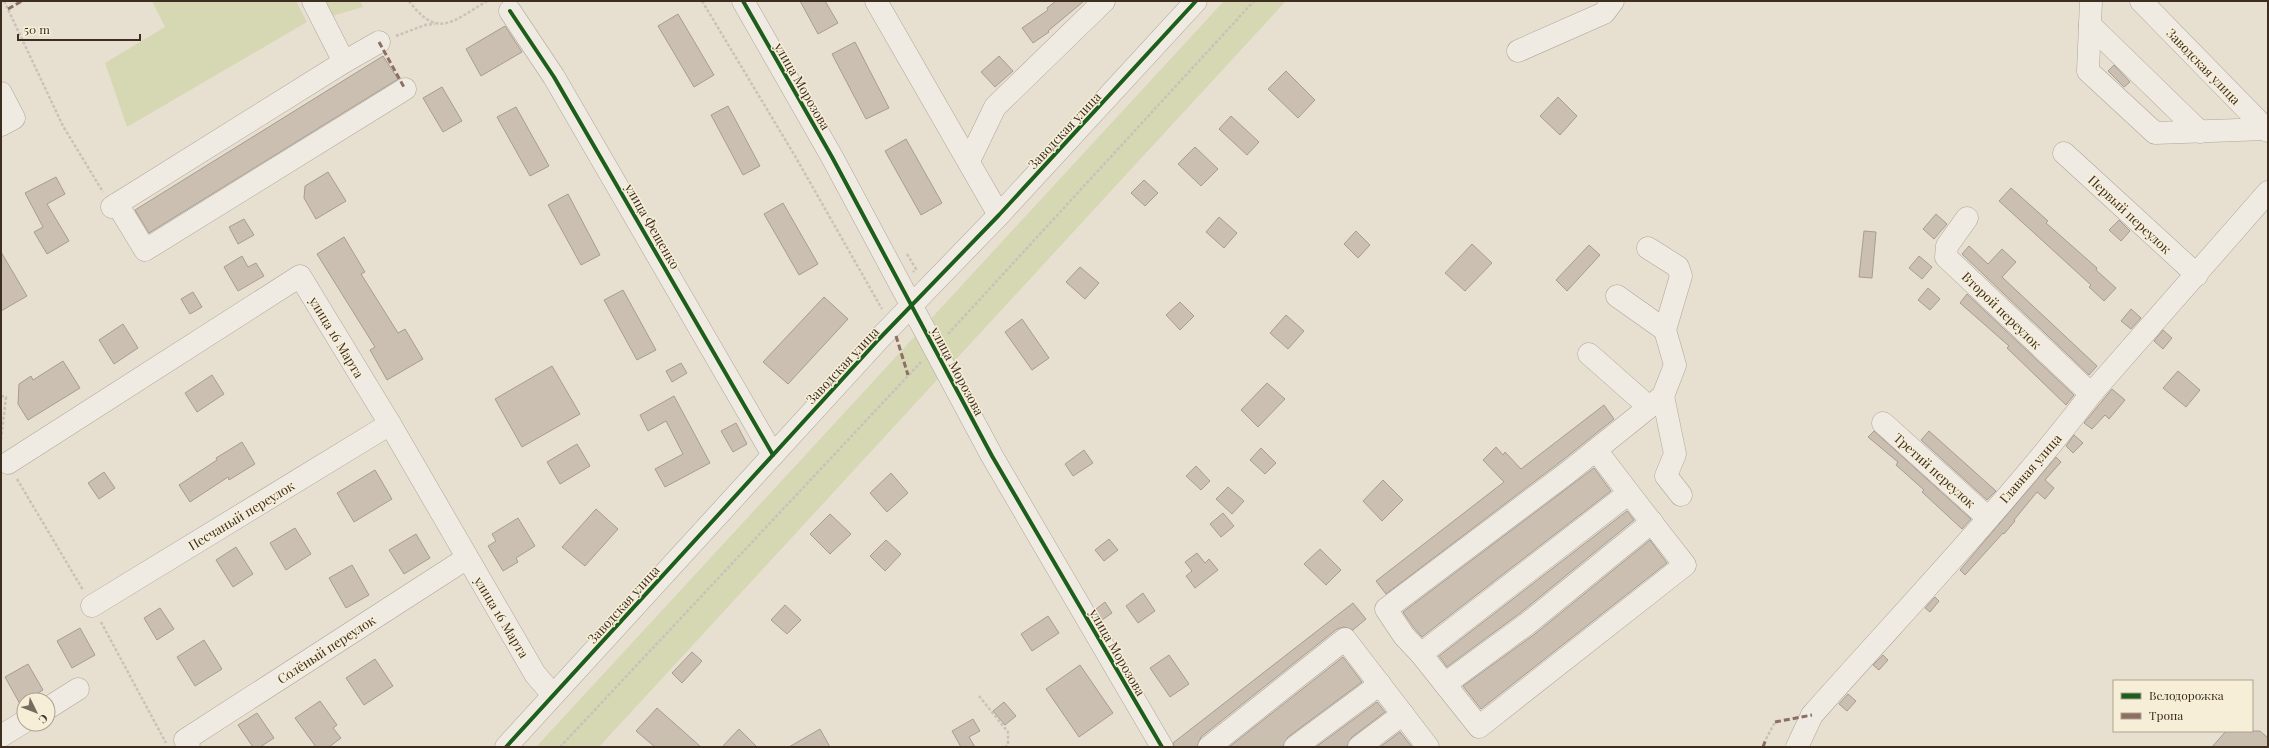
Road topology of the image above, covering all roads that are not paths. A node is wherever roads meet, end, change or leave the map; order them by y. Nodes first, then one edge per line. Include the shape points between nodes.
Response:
1 (313, 1) edge
2 (743, 1) edge
3 (876, 1) edge
4 (1104, 1) edge
5 (1196, 1) edge
6 (1613, 1) edge
7 (2091, 1) edge
8 (2141, 1) edge
9 (510, 11) dead end
10 (2090, 25) junction
11 (379, 42) road end
12 (1518, 51) dead end
13 (344, 62) junction
14 (405, 89) dead end
15 (1, 92) edge
16 (1, 125) edge
17 (2267, 130) edge
18 (2200, 132) junction
19 (2064, 152) dead end
20 (969, 162) junction
21 (2268, 192) edge
22 (999, 215) junction
23 (1967, 218) dead end
24 (1648, 248) dead end
25 (2197, 275) junction
26 (1617, 296) dead end
27 (912, 306) junction
28 (1665, 330) junction
29 (1589, 354) dead end
30 (2090, 394) junction
31 (1656, 401) junction
32 (390, 424) junction
33 (1883, 424) dead end
34 (1596, 450) junction
35 (773, 455) junction
36 (8, 464) dead end
37 (1629, 493) junction
38 (1681, 495) dead end
39 (1987, 517) junction
40 (1652, 522) junction
41 (467, 558) junction
42 (92, 606) dead end
43 (1421, 654) junction
44 (1380, 684) junction
45 (1445, 684) junction
46 (78, 689) dead end
47 (553, 695) junction
48 (56, 703) edge
49 (1403, 714) junction
50 (16, 727) edge
51 (1, 736) edge
52 (187, 743) edge
53 (506, 747) edge
54 (1162, 747) edge
55 (1209, 747) edge
56 (1295, 747) edge
57 (1359, 747) edge
58 (1428, 747) edge
59 (1797, 747) edge

1 - 13 street
2 - 27 street, улица Морозова via 832,157
3 - 20 street
4 - 20 street via 995,107
5 - 22 street, Заводская улица
6 - 12 street via 1604,13
7 - 10 street
8 - 17 street, Заводская улица
9 - 35 street, улица Фещенко via 554,77
10 - 18 street
10 - 18 street via 2088,71 2155,133
11 - 13 street
13 - 14 street via 114,205 145,250
15 - 16 street via 14,118
17 - 18 street
19 - 25 street, Первый переулок
20 - 22 street
21 - 25 street, Главная улица
22 - 27 street, Заводская улица
23 - 30 street, Второй переулок via 1947,246 1946,256
24 - 28 street via 1678,267 1681,276
25 - 30 street, Главная улица
26 - 28 street
27 - 35 street, Заводская улица
27 - 54 street, улица Морозова via 992,456
28 - 31 street via 1675,365
29 - 31 street
30 - 39 street, Главная улица
31 - 34 street
31 - 38 street via 1675,454 1666,476
32 - 36 street, улица 16 Марта via 300,276
32 - 41 street, улица 16 Марта
32 - 42 street, Песчаный переулок
33 - 39 street, Третий переулок
34 - 37 street
34 - 43 street via 1386,609 1404,636
35 - 47 street, Заводская улица
37 - 40 street
37 - 43 street
39 - 59 street, Главная улица via 1812,715
40 - 45 street via 1527,624
40 - 45 street via 1685,565 1479,727
41 - 47 street, улица 16 Марта via 535,674
41 - 52 street, Солёный переулок
43 - 45 street
44 - 49 street
44 - 55 street via 1345,639
44 - 56 street
46 - 48 street
47 - 53 street, Заводская улица
49 - 57 street
49 - 58 street
50 - 51 street

